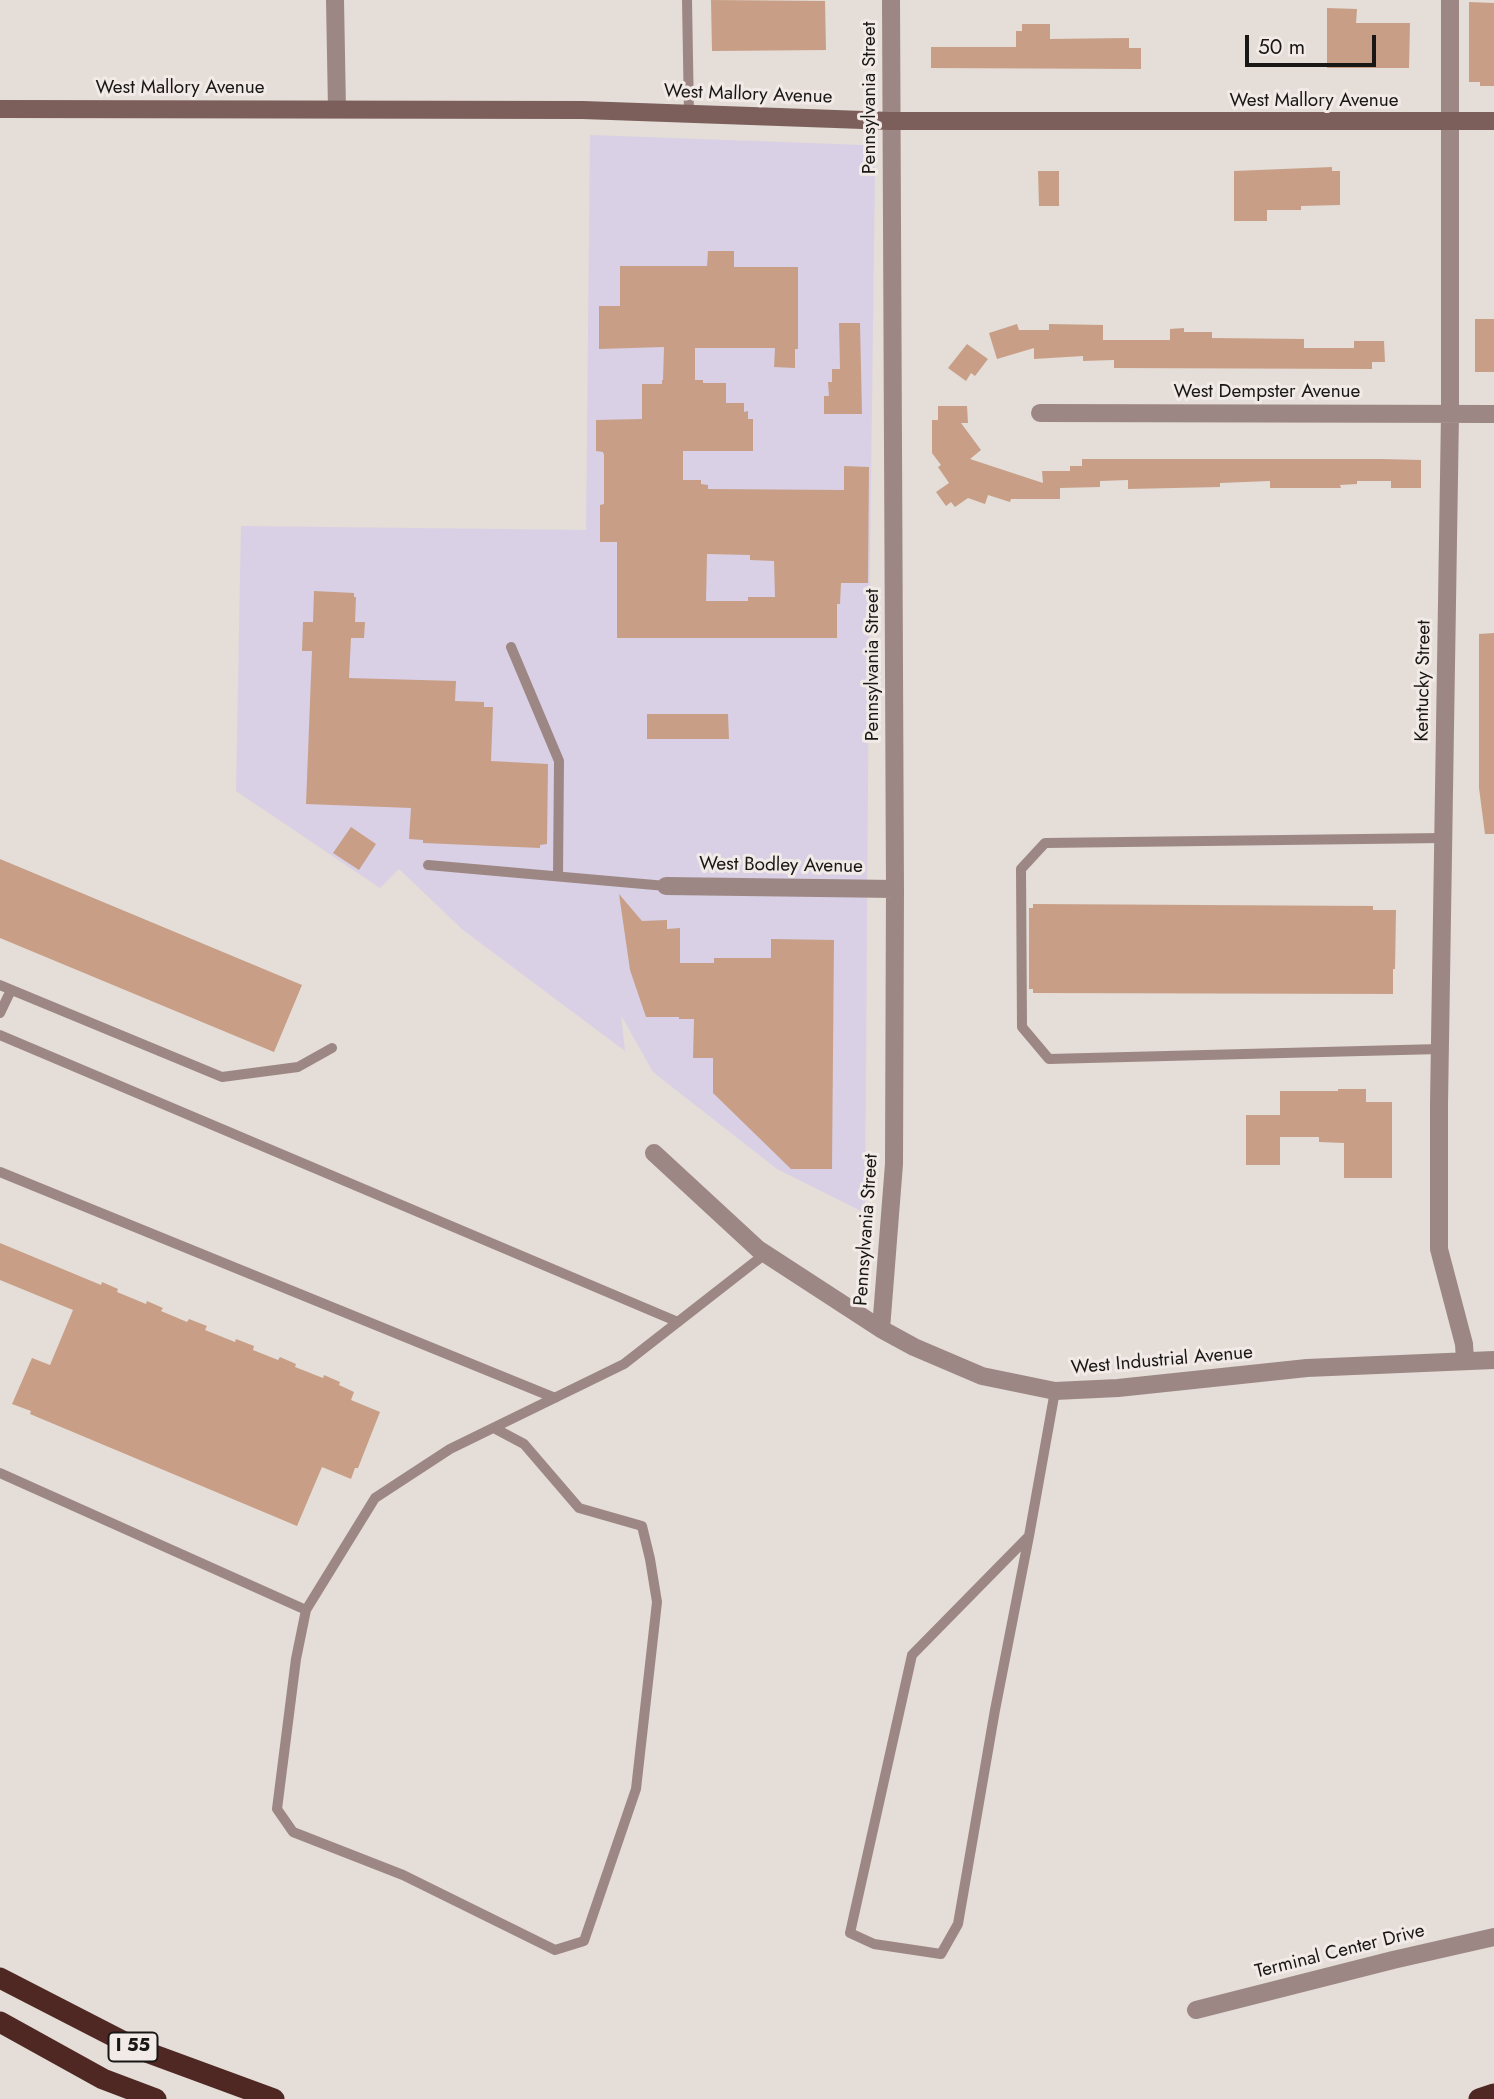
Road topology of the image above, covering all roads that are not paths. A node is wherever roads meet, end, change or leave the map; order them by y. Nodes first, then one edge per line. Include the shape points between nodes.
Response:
1 (335, 0) edge
2 (687, 0) edge
3 (891, 0) edge
4 (1450, 0) edge
5 (0, 109) edge
6 (337, 109) junction
7 (688, 114) junction
8 (891, 121) junction
9 (1494, 121) edge
10 (1448, 122) junction
11 (1040, 413) dead end
12 (1450, 414) junction
13 (1494, 414) edge
14 (511, 647) dead end
15 (1443, 838) junction
16 (428, 865) dead end
17 (558, 876) junction
18 (666, 886) joint
19 (895, 889) junction
20 (0, 985) edge
21 (11, 990) junction
22 (0, 1013) edge
23 (0, 1035) edge
24 (332, 1048) dead end
25 (1440, 1049) junction
26 (654, 1153) dead end
27 (0, 1172) edge
28 (765, 1254) junction
29 (678, 1322) junction
30 (881, 1329) junction
31 (1465, 1360) junction
32 (1494, 1360) edge
33 (1055, 1391) junction
34 (555, 1398) junction
35 (494, 1428) junction
36 (0, 1473) edge
37 (1029, 1535) junction
38 (306, 1610) junction
39 (1494, 1937) edge
40 (0, 1978) edge
41 (1196, 2010) dead end
42 (0, 2022) edge
43 (1494, 2094) edge
44 (156, 2099) edge
45 (274, 2099) edge
46 (1479, 2099) edge

1 - 6 street
2 - 7 lane
3 - 8 street, Pennsylvania Street
4 - 10 street, Kentucky Street
5 - 6 main road, West Mallory Avenue
6 - 7 main road, West Mallory Avenue
7 - 8 main road, West Mallory Avenue
8 - 10 main road, West Mallory Avenue
8 - 19 street, Pennsylvania Street
9 - 10 main road, West Mallory Avenue
10 - 12 street, Kentucky Street
11 - 12 street, West Dempster Avenue
12 - 13 street, West Dempster Avenue
12 - 15 street, Kentucky Street
14 - 17 lane via 559,761
15 - 25 street, Kentucky Street
15 - 25 lane via 1045,843 1021,869 1022,1027 1049,1059
16 - 17 lane
17 - 18 lane
18 - 19 street, West Bodley Avenue
19 - 30 street, Pennsylvania Street via 894,1164
20 - 21 lane
21 - 22 lane
21 - 24 lane via 222,1077 298,1067
23 - 29 lane
25 - 31 street, Kentucky Street via 1439,1250
26 - 28 street, West Industrial Avenue
27 - 34 lane
28 - 29 lane
28 - 30 street, West Industrial Avenue
29 - 34 lane via 624,1364
30 - 33 street, West Industrial Avenue via 982,1376
31 - 32 street, West Industrial Avenue
31 - 33 street, West Industrial Avenue via 1307,1368
33 - 37 lane
34 - 35 lane
35 - 38 lane via 450,1449 375,1498
35 - 38 lane via 524,1444 579,1508 642,1526 650,1559 657,1602 636,1789 584,1941 555,1950 403,1875 293,1832 277,1809
36 - 38 lane
37 - 37 lane via 912,1655 850,1933 874,1944 941,1954 958,1924
39 - 41 street, Terminal Center Drive
40 - 45 highway, I 55 via 138,2049
42 - 44 highway, I 55 via 103,2079
43 - 46 highway

